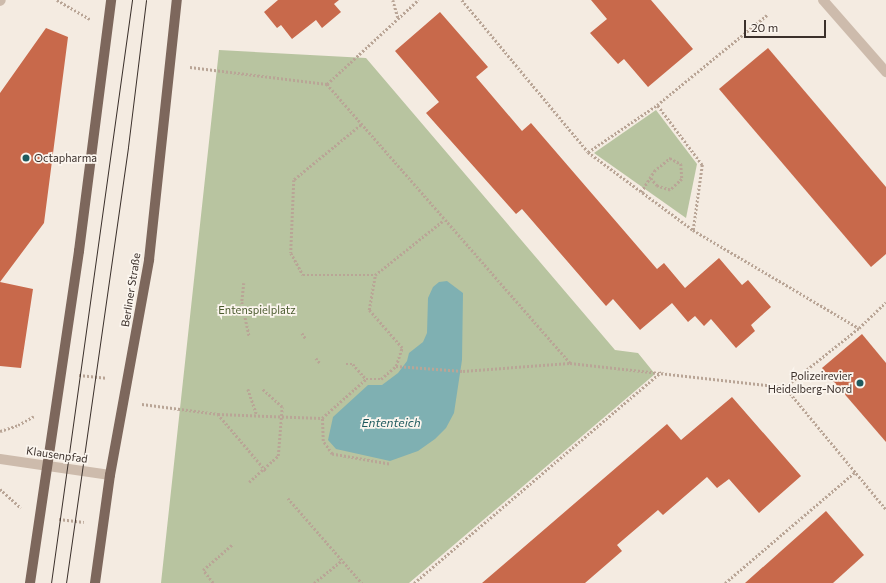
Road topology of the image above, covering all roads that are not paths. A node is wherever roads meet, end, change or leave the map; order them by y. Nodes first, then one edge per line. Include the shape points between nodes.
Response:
1 (111, 0) edge
2 (176, 0) edge
3 (823, 0) edge
4 (886, 72) edge
5 (0, 460) edge
6 (46, 465) junction
7 (110, 475) junction
8 (30, 583) edge
9 (95, 583) edge

1 - 6 main road via 79,251
2 - 7 main road, Berliner Straße via 149,260
3 - 4 street
5 - 6 street, Klausenpfad
6 - 7 street, Klausenpfad
6 - 8 main road
7 - 9 main road, Berliner Straße

